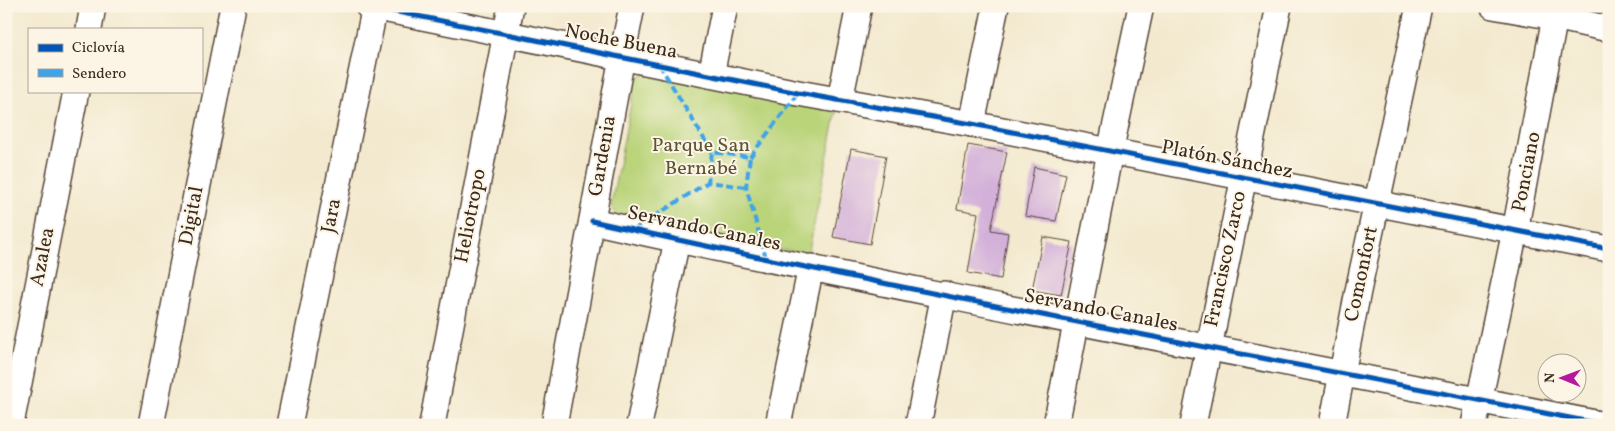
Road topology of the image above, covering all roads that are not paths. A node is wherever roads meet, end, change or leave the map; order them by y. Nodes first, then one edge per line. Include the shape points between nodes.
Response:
1 (93, 6) edge
2 (233, 6) edge
3 (511, 6) edge
4 (632, 6) edge
5 (725, 6) edge
6 (859, 6) edge
7 (996, 6) edge
8 (1140, 6) edge
9 (1279, 6) edge
10 (1419, 6) edge
11 (1493, 6) edge
12 (372, 7) edge
13 (1556, 12) edge
14 (88, 28) edge
15 (1609, 29) edge
16 (506, 34) junction
17 (622, 57) junction
18 (711, 74) junction
19 (76, 92) edge
20 (840, 100) junction
21 (972, 124) junction
22 (1110, 152) junction
23 (1243, 178) junction
24 (1377, 204) junction
25 (592, 221) junction
26 (1515, 231) junction
27 (677, 240) junction
28 (1609, 249) edge
29 (811, 267) junction
30 (944, 294) junction
31 (1076, 321) junction
32 (1208, 347) junction
33 (1342, 372) junction
34 (1479, 400) junction
35 (11, 424) edge
36 (151, 425) edge
37 (289, 425) edge
38 (432, 425) edge
39 (554, 425) edge
40 (639, 425) edge
41 (778, 425) edge
42 (918, 425) edge
43 (1056, 425) edge
44 (1193, 425) edge
45 (1332, 425) edge
46 (1474, 425) edge
47 (1605, 425) edge

1 - 14 street
2 - 36 street, Digital
3 - 16 street, Heliotropo
4 - 17 street, Gardenia
5 - 18 street
6 - 20 street
7 - 21 street
8 - 22 street
9 - 23 street, Francisco Zarco
10 - 24 street, Comonfort
11 - 13 street
12 - 16 street, Noche Buena
12 - 37 street, Jara
13 - 15 street
13 - 26 street, Ponciano
16 - 17 street, Noche Buena
16 - 38 street, Heliotropo
17 - 18 street, Noche Buena
17 - 25 street, Gardenia
18 - 20 street, Noche Buena
19 - 35 street, Azalea
20 - 21 street, Platón Sánchez
21 - 22 street, Platón Sánchez
22 - 23 street, Platón Sánchez
22 - 31 street
23 - 24 street, Platón Sánchez
23 - 32 street, Francisco Zarco
24 - 26 street, Platón Sánchez
24 - 33 street, Comonfort
25 - 27 street, Servando Canales
25 - 39 street, Gardenia
26 - 28 street, Platón Sánchez
26 - 34 street, Ponciano
27 - 29 street, Servando Canales
27 - 40 street
29 - 30 street, Servando Canales
29 - 41 street
30 - 31 street, Servando Canales
30 - 42 street
31 - 32 street, Servando Canales
31 - 43 street
32 - 33 street, Servando Canales
32 - 44 street, Francisco Zarco
33 - 34 street, Servando Canales
33 - 45 street, Comonfort
34 - 46 street, Ponciano
34 - 47 street, Servando Canales

